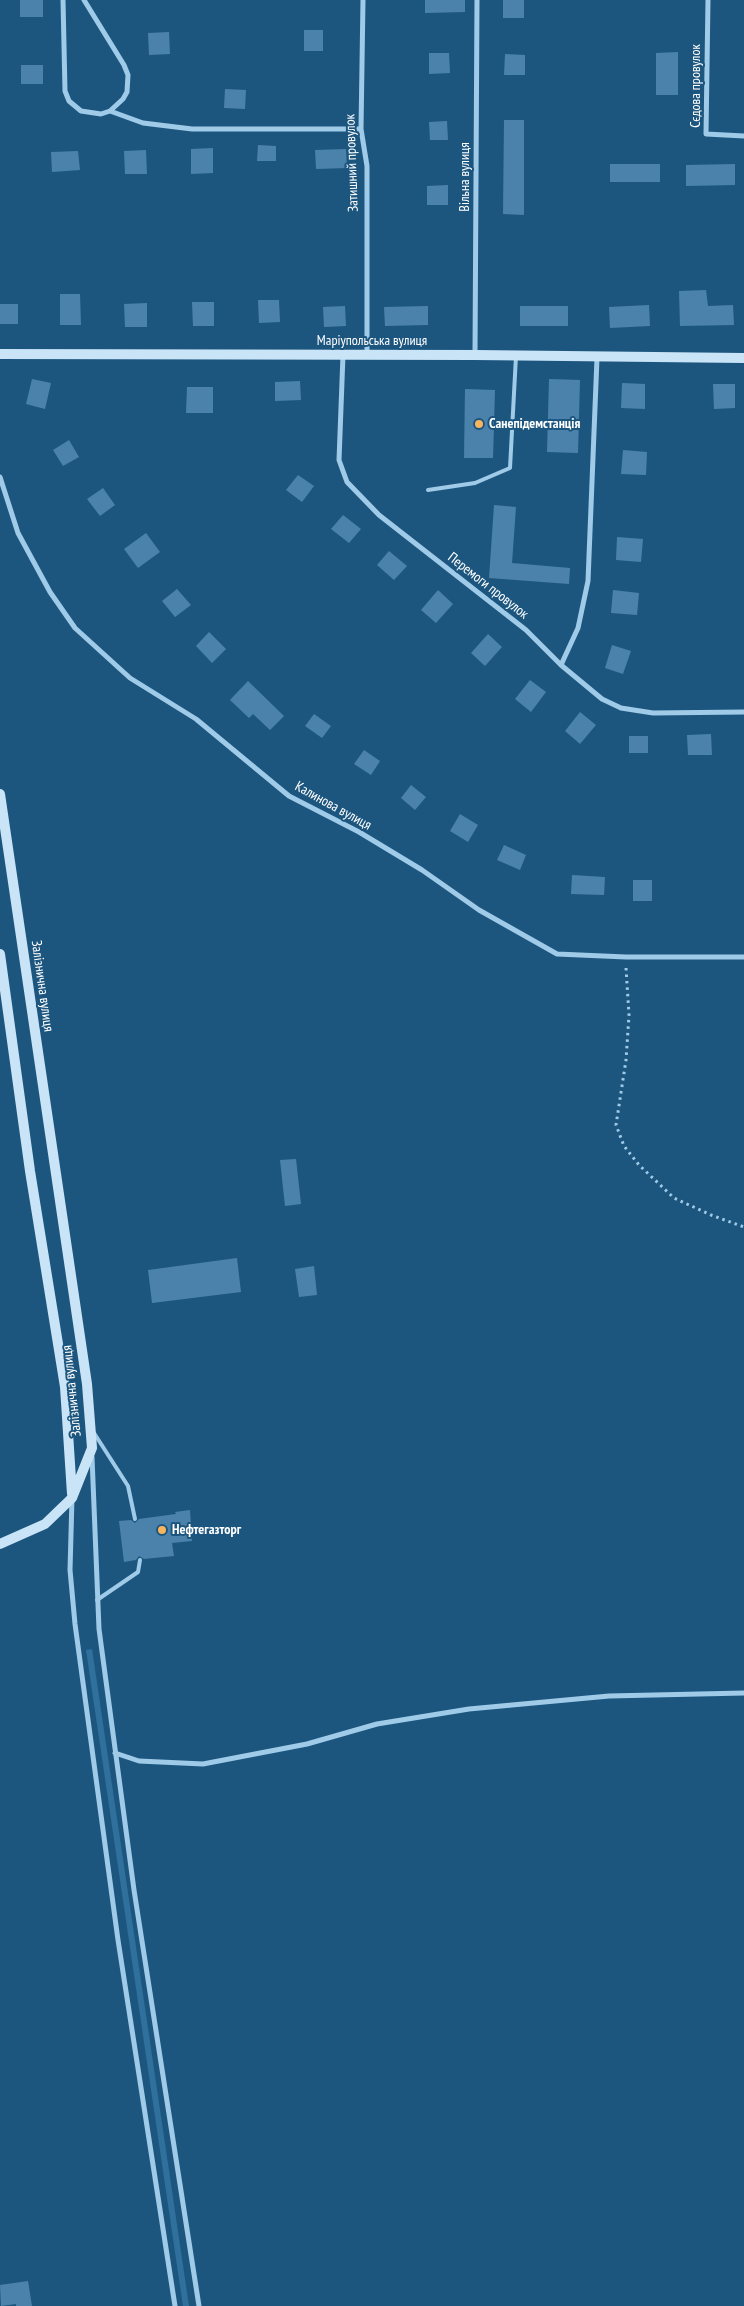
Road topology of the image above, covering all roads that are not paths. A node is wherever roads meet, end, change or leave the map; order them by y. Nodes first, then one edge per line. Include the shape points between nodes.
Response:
1 (63, 0) edge
2 (84, 0) edge
3 (363, 0) edge
4 (477, 0) edge
5 (708, 0) edge
6 (110, 111) junction
7 (361, 129) junction
8 (744, 136) edge
9 (0, 354) edge
10 (343, 354) junction
11 (367, 354) junction
12 (475, 355) junction
13 (516, 356) junction
14 (597, 358) junction
15 (744, 358) edge
16 (0, 478) edge
17 (428, 490) dead end
18 (561, 665) junction
19 (744, 712) edge
20 (0, 794) edge
21 (0, 954) edge
22 (744, 957) edge
23 (90, 1427) junction
24 (92, 1448) junction
25 (72, 1498) junction
26 (135, 1519) dead end
27 (0, 1544) edge
28 (140, 1560) dead end
29 (97, 1600) junction
30 (744, 1693) edge
31 (115, 1753) junction
32 (175, 2306) edge
33 (199, 2306) edge

1 - 6 street via 65,91 82,111 91,114
2 - 6 street via 128,75 127,92
3 - 7 street, Затишний провулок
4 - 12 street, Вільна вулиця
5 - 8 street, Сєдова провулок via 706,134
6 - 7 street via 143,123 192,130
7 - 11 street, Затишний провулок via 367,166
9 - 10 main road, Маріупольська вулиця
10 - 11 main road, Маріупольська вулиця
10 - 18 street, Перемоги провулок via 339,460 347,482 379,515 526,630
11 - 12 main road, Маріупольська вулиця
12 - 13 main road, Маріупольська вулиця
13 - 14 main road, Маріупольська вулиця
13 - 17 lane via 510,468 475,483
14 - 15 main road, Маріупольська вулиця
14 - 18 street via 588,581 578,628
16 - 22 street, Калинова вулиця via 18,533 50,592 75,628 130,678 196,719 289,796 359,832 479,910 557,954
18 - 19 street, Перемоги провулок via 602,699 620,708 653,713
20 - 23 main road, Залізнична вулиця via 87,1384
21 - 25 main road, Залізнична вулиця via 30,1171 65,1387
23 - 24 main road, Залізнична вулиця
23 - 26 lane via 128,1486
24 - 25 main road, Залізнична вулиця
24 - 29 street
25 - 27 main road via 44,1524
25 - 32 street via 70,1570 77,1634 118,1940
28 - 29 lane via 138,1572
29 - 31 street
30 - 31 street via 609,1696 469,1709 377,1724 307,1744 203,1764 140,1761
31 - 33 street

